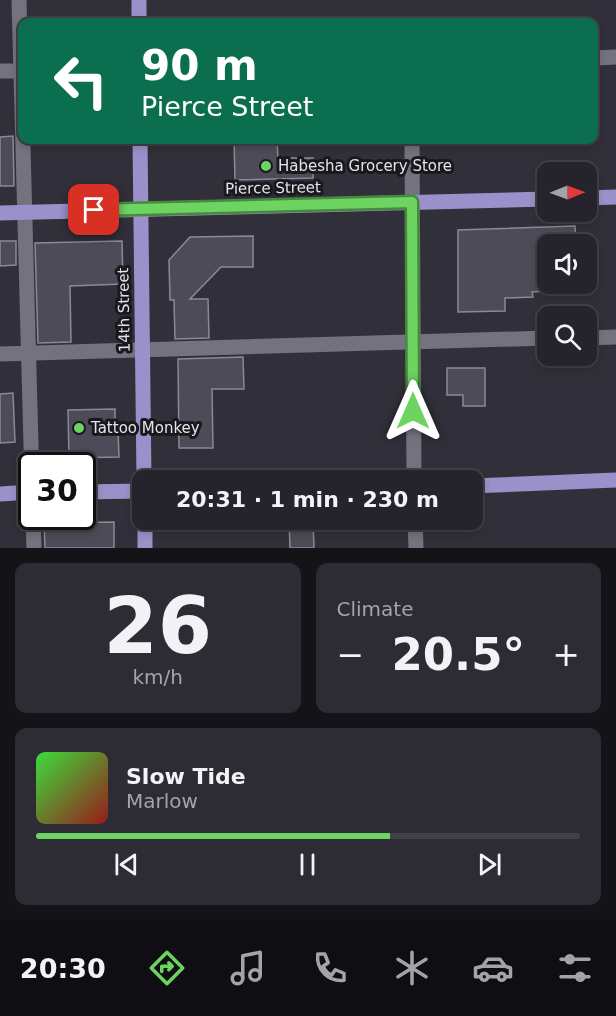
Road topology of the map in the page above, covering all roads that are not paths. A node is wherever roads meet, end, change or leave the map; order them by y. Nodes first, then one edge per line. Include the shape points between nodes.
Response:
1 (19, 0) edge
2 (139, 0) edge
3 (20, 18) edge
4 (139, 18) edge
5 (616, 57) edge
6 (598, 58) edge
7 (0, 71) edge
8 (18, 71) edge
9 (23, 144) edge
10 (140, 144) edge
11 (412, 144) edge
12 (616, 197) edge
13 (597, 198) edge
14 (537, 199) edge
15 (412, 202) junction
16 (141, 209) junction
17 (0, 213) edge
18 (24, 213) junction
19 (616, 337) edge
20 (537, 338) edge
21 (597, 338) edge
22 (412, 341) junction
23 (143, 351) junction
24 (0, 354) edge
25 (28, 354) junction
26 (31, 452) edge
27 (144, 470) edge
28 (414, 470) edge
29 (616, 480) edge
30 (483, 486) edge
31 (132, 491) edge
32 (96, 492) edge
33 (18, 493) edge
34 (0, 494) edge
35 (33, 530) edge
36 (145, 530) edge
37 (415, 530) edge
38 (34, 548) edge
39 (145, 548) edge
40 (416, 548) edge

1 - 3 street
2 - 4 main road
5 - 6 street
7 - 8 street
9 - 18 street
10 - 16 main road, 14th Street
11 - 15 street
12 - 13 main road
14 - 15 main road, Pierce Street
15 - 16 main road, Pierce Street
15 - 22 street
16 - 18 main road, Pierce Street
16 - 23 main road, 14th Street
17 - 18 main road, Pierce Street
18 - 25 street
19 - 21 street
20 - 22 street
22 - 23 street
22 - 28 street
23 - 25 street
23 - 27 main road, 14th Street
24 - 25 street
25 - 26 street
29 - 30 main road
31 - 32 main road
33 - 34 main road
35 - 38 street
36 - 39 main road
37 - 40 street

